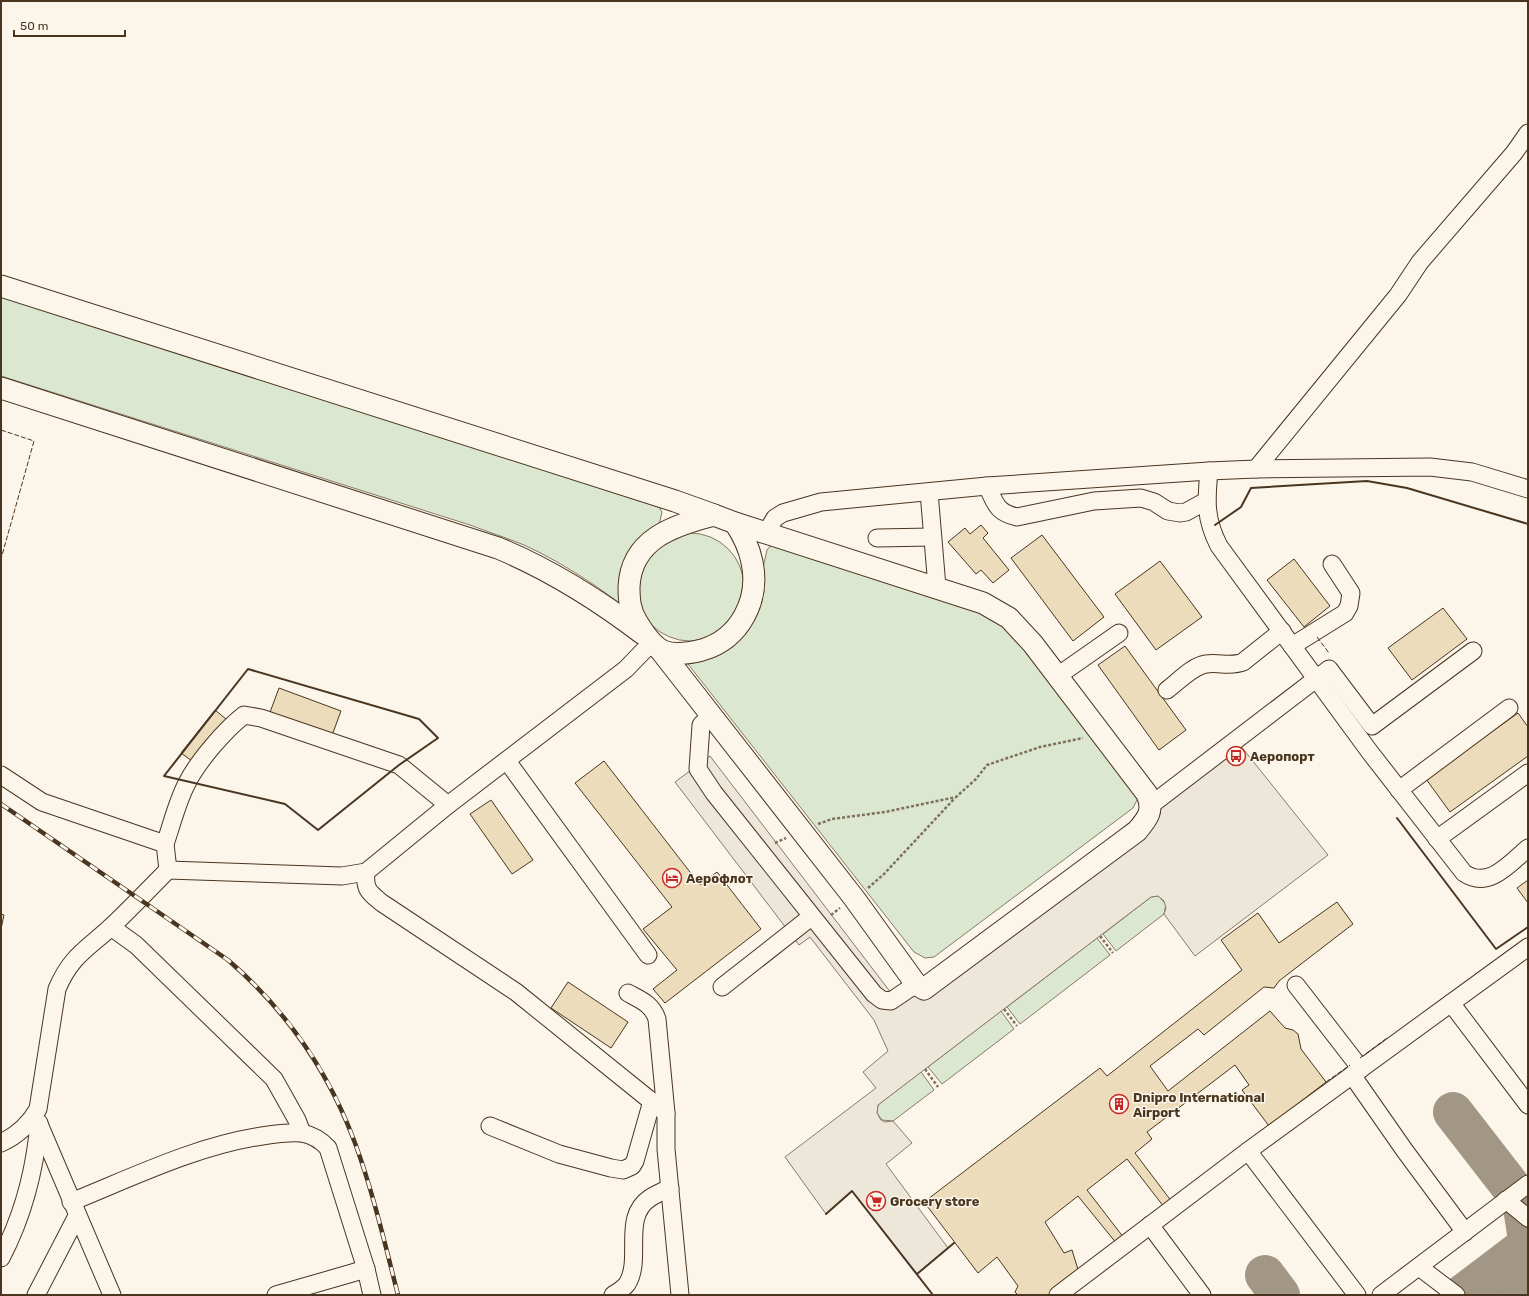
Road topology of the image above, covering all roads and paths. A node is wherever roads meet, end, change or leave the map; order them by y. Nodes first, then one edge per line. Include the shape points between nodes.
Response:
1 (1528, 133) edge
2 (1, 286) edge
3 (1, 388) edge
4 (1256, 469) junction
5 (1209, 471) junction
6 (987, 486) junction
7 (1528, 489) edge
8 (929, 492) junction
9 (1206, 501) junction
10 (714, 515) junction
11 (735, 523) junction
12 (766, 533) junction
13 (932, 537) junction
14 (877, 538) dead end
15 (1332, 564) dead end
16 (937, 587) junction
17 (1282, 631) junction
18 (1119, 633) dead end
19 (652, 642) junction
20 (1292, 646) junction
21 (1473, 651) dead end
22 (1059, 675) junction
23 (1316, 679) junction
24 (1167, 690) dead end
25 (1509, 708) dead end
26 (712, 714) junction
27 (1101, 731) junction
28 (507, 761) junction
29 (1528, 773) edge
30 (1, 774) edge
31 (1399, 790) junction
32 (956, 797) junction
33 (448, 804) junction
34 (1151, 805) junction
35 (801, 830) junction
36 (1437, 839) junction
37 (165, 844) junction
38 (754, 845) junction
39 (1528, 848) edge
40 (168, 870) junction
41 (366, 872) junction
42 (854, 898) junction
43 (814, 921) junction
44 (111, 927) junction
45 (1100, 936) dead end
46 (1528, 947) edge
47 (1113, 953) dead end
48 (648, 955) dead end
49 (916, 984) junction
50 (1296, 985) dead end
51 (722, 987) dead end
52 (628, 993) dead end
53 (1451, 1003) junction
54 (1004, 1009) dead end
55 (1017, 1026) dead end
56 (925, 1069) dead end
57 (1356, 1072) junction
58 (938, 1087) dead end
59 (652, 1101) junction
60 (1528, 1106) edge
61 (666, 1113) junction
62 (38, 1116) junction
63 (490, 1126) dead end
64 (302, 1133) junction
65 (1, 1143) edge
66 (1248, 1151) junction
67 (1528, 1184) edge
68 (670, 1188) junction
69 (1506, 1200) junction
70 (74, 1209) junction
71 (1528, 1218) edge
72 (1150, 1225) junction
73 (1465, 1232) junction
74 (1, 1258) edge
75 (1419, 1266) junction
76 (366, 1269) junction
77 (36, 1295) edge
78 (112, 1295) edge
79 (276, 1295) edge
80 (372, 1295) edge
81 (613, 1295) edge
82 (680, 1295) edge
83 (1058, 1295) edge
84 (1202, 1295) edge
85 (1358, 1295) edge
86 (1381, 1295) edge
87 (1456, 1295) edge

1 - 4 street via 1514,153 1420,262 1376,324
2 - 10 main road
3 - 19 main road via 498,548 566,580 603,603
4 - 5 street
4 - 7 street via 1430,467 1472,472
5 - 6 street
5 - 9 street
6 - 8 street
6 - 9 street via 998,510 1018,517 1094,502 1141,498 1154,502 1168,511 1180,513
8 - 12 street via 821,502 783,513 775,518
8 - 13 street
9 - 17 street via 1209,524 1219,546
10 - 11 main road
10 - 19 main road via 664,532 640,552 633,565 629,597 632,614
11 - 12 main road
11 - 19 main road via 747,545 752,562 754,580 747,614 726,639 708,648 670,653
12 - 16 main road
13 - 14 street
13 - 16 street
15 - 20 street via 1351,593 1349,606 1345,613
16 - 22 main road via 984,603 1010,618
17 - 20 street
17 - 24 street via 1243,662 1205,664 1196,667
18 - 22 street
19 - 26 main road
19 - 28 street via 626,669
20 - 23 street
21 - 23 street via 1372,726 1329,669
22 - 27 main road
23 - 31 street
23 - 34 street
25 - 31 street
26 - 35 main road
26 - 38 street via 701,725 698,769
27 - 32 path via 1088,737 1040,747 987,765
27 - 34 main road via 1147,794
28 - 33 street
28 - 48 street
29 - 36 street
30 - 37 street via 42,802
31 - 36 street
32 - 35 path via 885,812 832,819
32 - 42 path via 884,874
33 - 37 street via 400,765 261,718 244,715 212,748 187,782
33 - 41 street
34 - 49 main road via 1146,819 1137,831 943,977 924,989
35 - 38 path via 776,843
35 - 42 main road
36 - 39 street via 1464,873 1480,880 1497,873
37 - 40 street
38 - 43 street
40 - 41 street via 342,876
40 - 44 street
41 - 59 street via 367,889 382,903 516,992
42 - 43 path
42 - 49 main road
43 - 49 street via 874,994 882,1000 891,1001
43 - 51 street
44 - 62 street via 74,959 57,989
44 - 64 street via 136,945 274,1079
45 - 47 path
46 - 53 street
50 - 57 street
52 - 61 street via 648,1004 654,1010 657,1019
53 - 57 street
53 - 60 street
54 - 55 path
56 - 58 path
57 - 66 street
57 - 73 street via 1393,1134
59 - 61 street
59 - 63 street via 635,1161 632,1166 623,1170 559,1154
61 - 68 street
62 - 65 street via 13,1138
62 - 70 street
62 - 74 street via 28,1194 17,1226
64 - 70 street via 271,1135 218,1146 166,1163
64 - 76 street via 321,1141 328,1148
66 - 72 street
66 - 85 street
67 - 69 street
68 - 81 street via 650,1198 642,1206 635,1223 631,1276 627,1285
68 - 82 street
69 - 71 street
69 - 73 street
70 - 77 street
70 - 78 street
72 - 83 street
72 - 84 street
73 - 75 street
75 - 86 street
75 - 87 street
76 - 79 street
76 - 80 street

